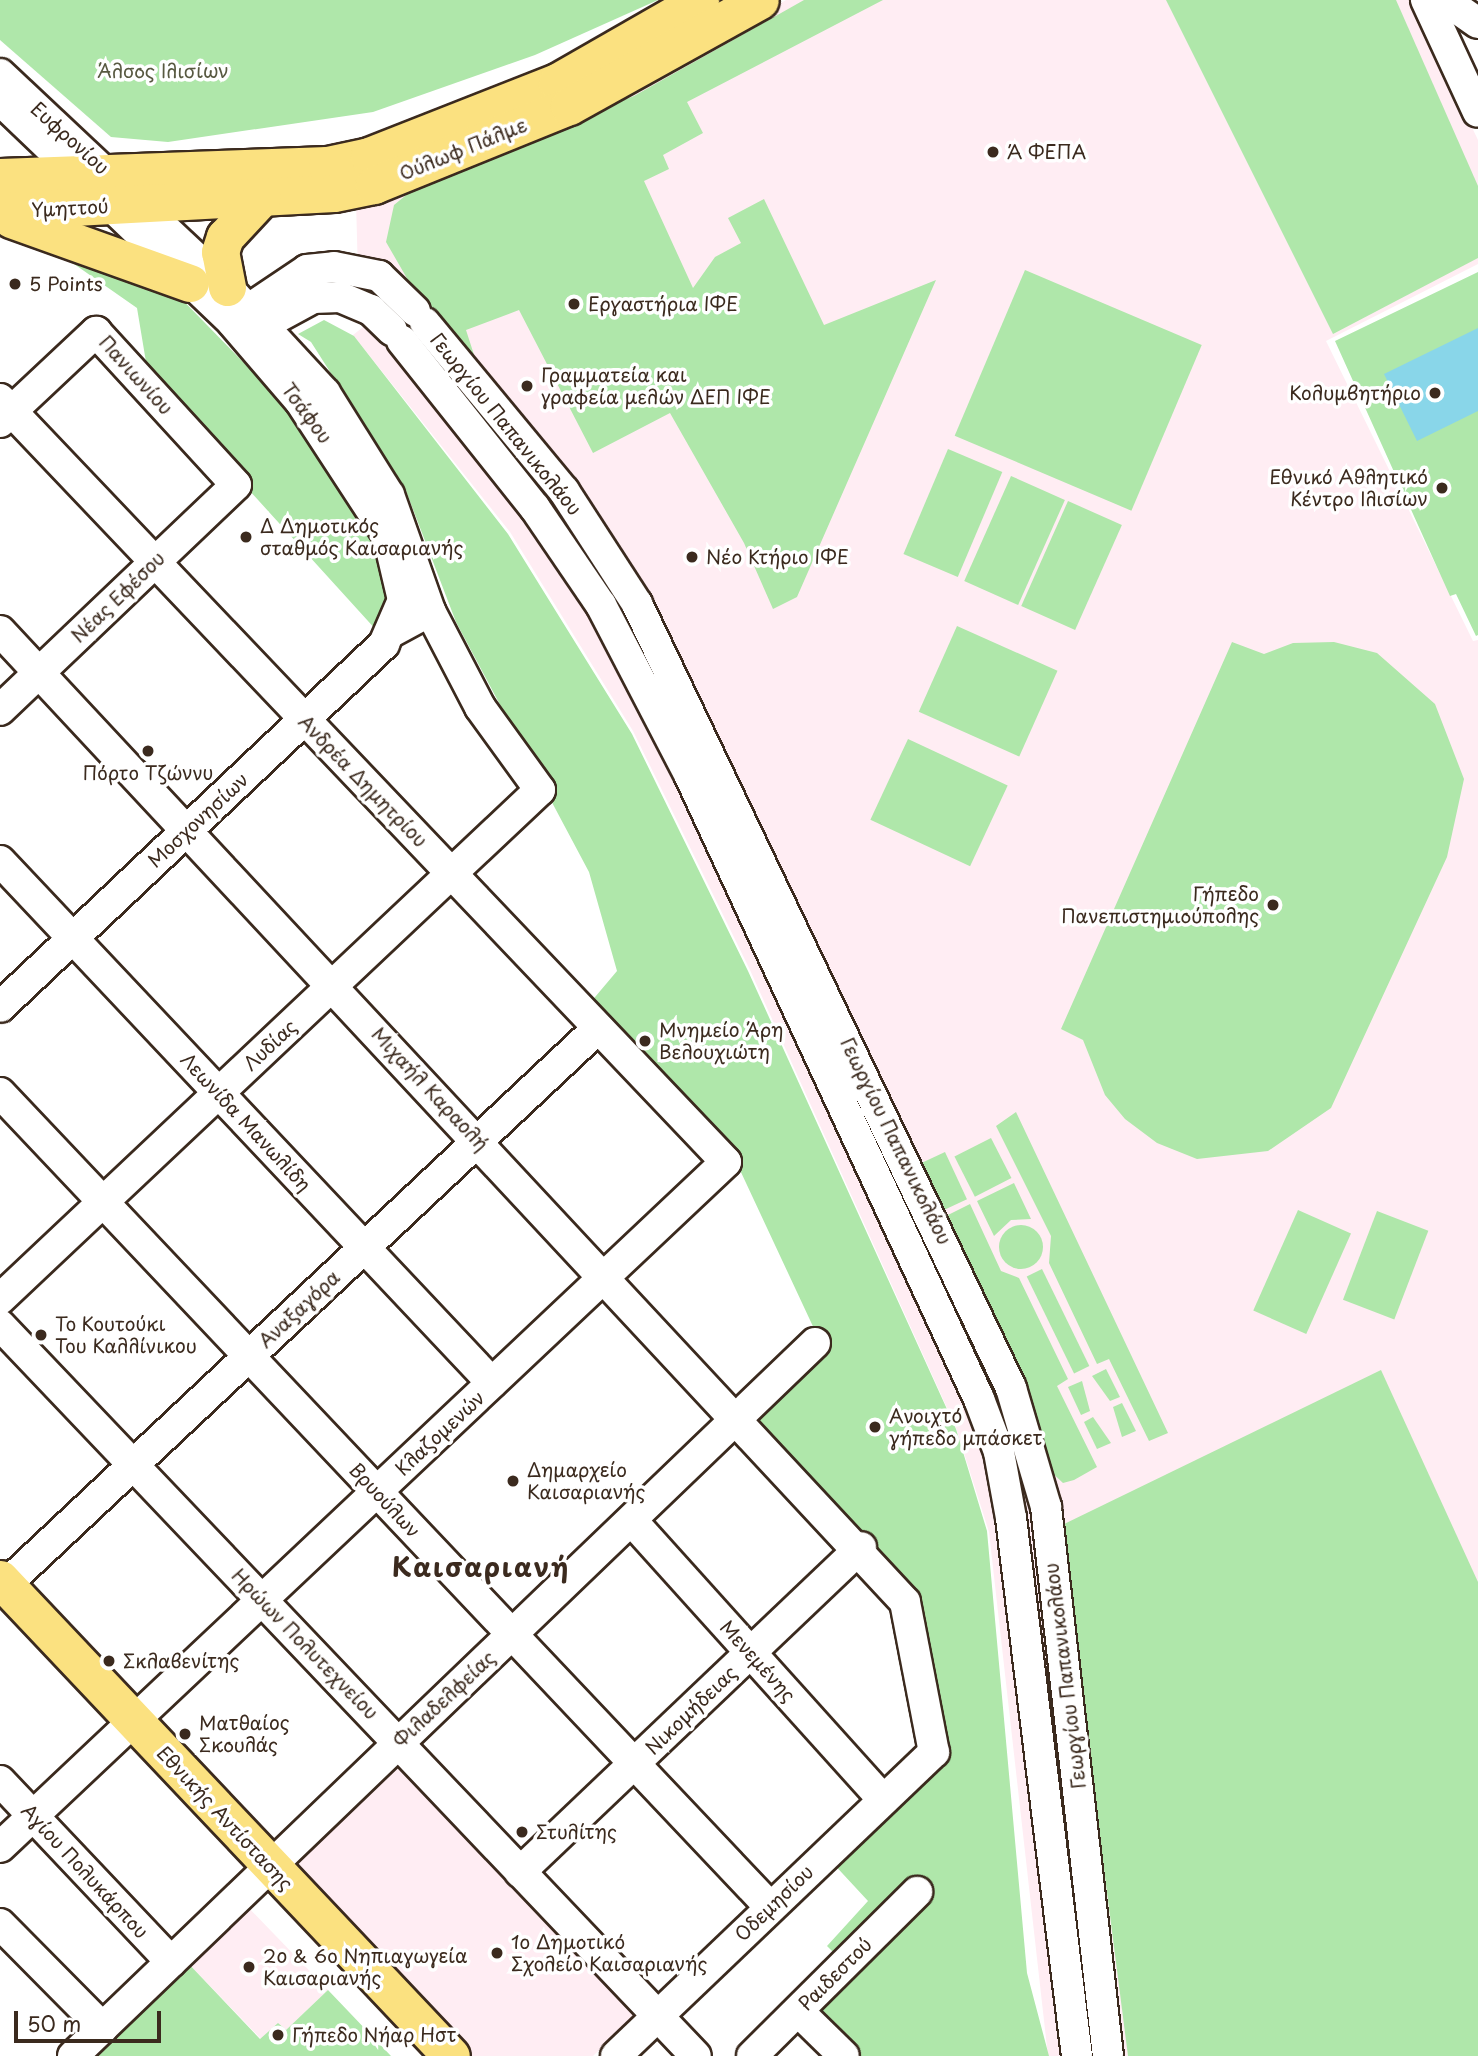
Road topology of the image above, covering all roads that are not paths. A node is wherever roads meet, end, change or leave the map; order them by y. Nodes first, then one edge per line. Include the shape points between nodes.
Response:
1 (701, 0) edge
2 (760, 0) edge
3 (1426, 0) edge
4 (1445, 0) edge
5 (1478, 23) edge
6 (0, 74) edge
7 (0, 100) edge
8 (1478, 112) edge
9 (73, 172) junction
10 (0, 177) edge
11 (118, 194) junction
12 (262, 197) junction
13 (0, 213) edge
14 (190, 284) junction
15 (247, 307) junction
16 (4, 411) edge
17 (236, 485) joint
18 (155, 562) junction
19 (430, 611) junction
20 (0, 631) edge
21 (393, 631) junction
22 (39, 673) junction
23 (0, 710) edge
24 (305, 719) junction
25 (540, 790) joint
26 (187, 830) junction
27 (0, 861) edge
28 (451, 874) junction
29 (73, 938) junction
30 (333, 985) junction
31 (0, 1007) edge
32 (598, 1028) junction
33 (0, 1093) edge
34 (219, 1093) junction
35 (479, 1140) junction
36 (726, 1162) joint
37 (103, 1202) junction
38 (365, 1248) junction
39 (606, 1276) junction
40 (0, 1299) edge
41 (0, 1325) edge
42 (815, 1343) dead end
43 (249, 1356) junction
44 (492, 1383) junction
45 (739, 1418) junction
46 (133, 1465) junction
47 (377, 1492) junction
48 (633, 1522) junction
49 (861, 1547) junction
50 (1, 1590) edge
51 (262, 1600) junction
52 (512, 1635) junction
53 (750, 1653) junction
54 (127, 1728) junction
55 (398, 1742) junction
56 (934, 1752) joint
57 (634, 1763) junction
58 (0, 1781) edge
59 (883, 1800) junction
60 (34, 1816) junction
61 (0, 1847) edge
62 (520, 1872) junction
63 (264, 1873) junction
64 (917, 1892) dead end
65 (770, 1907) junction
66 (0, 1924) edge
67 (170, 1962) junction
68 (798, 2011) junction
69 (656, 2017) junction
70 (103, 2028) junction
71 (73, 2056) edge
72 (425, 2056) edge
73 (451, 2056) edge
74 (616, 2056) edge
75 (696, 2056) edge
76 (752, 2056) edge
77 (844, 2056) edge
78 (1077, 2056) edge
79 (1108, 2056) edge

1 - 11 main road, Ούλωφ Πάλμε via 557,82 369,156
2 - 12 main road, Ούλωφ Πάλμε via 569,106 374,185
3 - 8 street
4 - 5 street
6 - 11 street, Ευφρονίου
7 - 9 street, Ευφρονίου
9 - 10 main road, Υμηττού
9 - 11 main road, Υμηττού
11 - 12 main road, Ούλωφ Πάλμε
11 - 13 main road, Υμηττού
11 - 14 street, Τσάφου
11 - 15 street, Τσάφου
12 - 15 main road via 225,237 220,252
13 - 14 main road
14 - 21 street, Τσάφου via 300,401 388,536 402,581
15 - 19 street, Τσάφου via 362,444 408,538
15 - 78 street, Γεωργίου Παπανικολάου via 340,297 371,310 397,336 535,508 601,605 689,774 979,1399 999,1452
15 - 79 street, Γεωργίου Παπανικολάου via 307,270 334,267 379,276 420,317 564,491 637,604 1011,1388 1046,1507
16 - 17 street, Πανιωνίου via 96,332
16 - 18 street, Ανδρέα Δημητρίου
17 - 18 street, Νέας Εφέσου
18 - 22 street, Νέας Εφέσου
18 - 24 street, Ανδρέα Δημητρίου
19 - 21 street
19 - 25 street, Τσάφου via 480,707
20 - 22 street, Μιχαήλ Καραολή
21 - 24 street, Μοσχονησίων
22 - 23 street, Νέας Εφέσου
22 - 26 street, Μιχαήλ Καραολή
24 - 26 street, Μοσχονησίων
24 - 28 street, Ανδρέα Δημητρίου
25 - 28 street, Λυδίας
26 - 29 street, Μοσχονησίων
26 - 30 street, Μιχαήλ Καραολή
27 - 29 street, Λεωνίδα Μανωλίδη
28 - 30 street, Λυδίας
28 - 32 street, Ανδρέα Δημητρίου
29 - 31 street, Μοσχονησίων
29 - 34 street, Λεωνίδα Μανωλίδη
30 - 34 street, Λυδίας
30 - 35 street, Μιχαήλ Καραολή
32 - 35 street, Αναξαγόρα
32 - 36 street, Ανδρέα Δημητρίου
33 - 37 street, Βρυούλων
34 - 37 street, Λυδίας
34 - 38 street, Λεωνίδα Μανωλίδη
35 - 38 street, Αναξαγόρα
35 - 39 street, Μιχαήλ Καραολή
36 - 39 street, Κλαζομενών
37 - 40 street, Λυδίας
37 - 43 street, Βρυούλων
38 - 43 street, Αναξαγόρα
38 - 44 street, Λεωνίδα Μανωλίδη
39 - 44 street, Κλαζομενών
39 - 45 street, Μιχαήλ Καραολή
41 - 46 street, Ηρώων Πολυτεχνείου
42 - 45 street, Φιλαδελφείας
43 - 46 street, Αναξαγόρα
43 - 47 street, Βρυούλων
44 - 47 street, Κλαζομενών
45 - 48 street, Φιλαδελφείας
45 - 49 street, Μιχαήλ Καραολή
46 - 50 street, Αναξαγόρα
46 - 51 street, Ηρώων Πολυτεχνείου
47 - 51 street, Κλαζομενών
47 - 52 street, Βρυούλων
48 - 52 street, Φιλαδελφείας
48 - 53 street, Μενεμένης
49 - 53 street, Νικομήδειας
49 - 56 street, Μιχαήλ Καραολή via 905,1602
50 - 54 main road, Εθνικής Αντίστασης
51 - 54 street, Κλαζομενών
51 - 55 street, Ηρώων Πολυτεχνείου
52 - 55 street, Φιλαδελφείας
52 - 57 street, Βρυούλων
53 - 57 street, Νικομήδειας
53 - 59 street, Μενεμένης
54 - 60 street, Κλαζομενών
54 - 63 main road, Εθνικής Αντίστασης
55 - 62 street, Ηρώων Πολυτεχνείου
55 - 63 street, Φιλαδελφείας
56 - 59 street, Οδεμησίου
57 - 62 street, Νικομήδειας
57 - 65 street, Βρυούλων
58 - 60 street, Αγίου Πολυκάρπου
59 - 65 street, Οδεμησίου
60 - 61 street, Κλαζομενών
60 - 67 street, Αγίου Πολυκάρπου
62 - 69 street, Ηρώων Πολυτεχνείου
63 - 67 street, Φιλαδελφείας
63 - 72 main road, Εθνικής Αντίστασης
63 - 73 main road, Εθνικής Αντίστασης
64 - 68 street, Ραιδεστού
65 - 69 street, Οδεμησίου
66 - 70 street
67 - 70 street, Φιλαδελφείας
68 - 76 street, Ραιδεστού
68 - 77 street
69 - 74 street, Οδεμησίου
69 - 75 street, Ηρώων Πολυτεχνείου
70 - 71 street, Φιλαδελφείας

